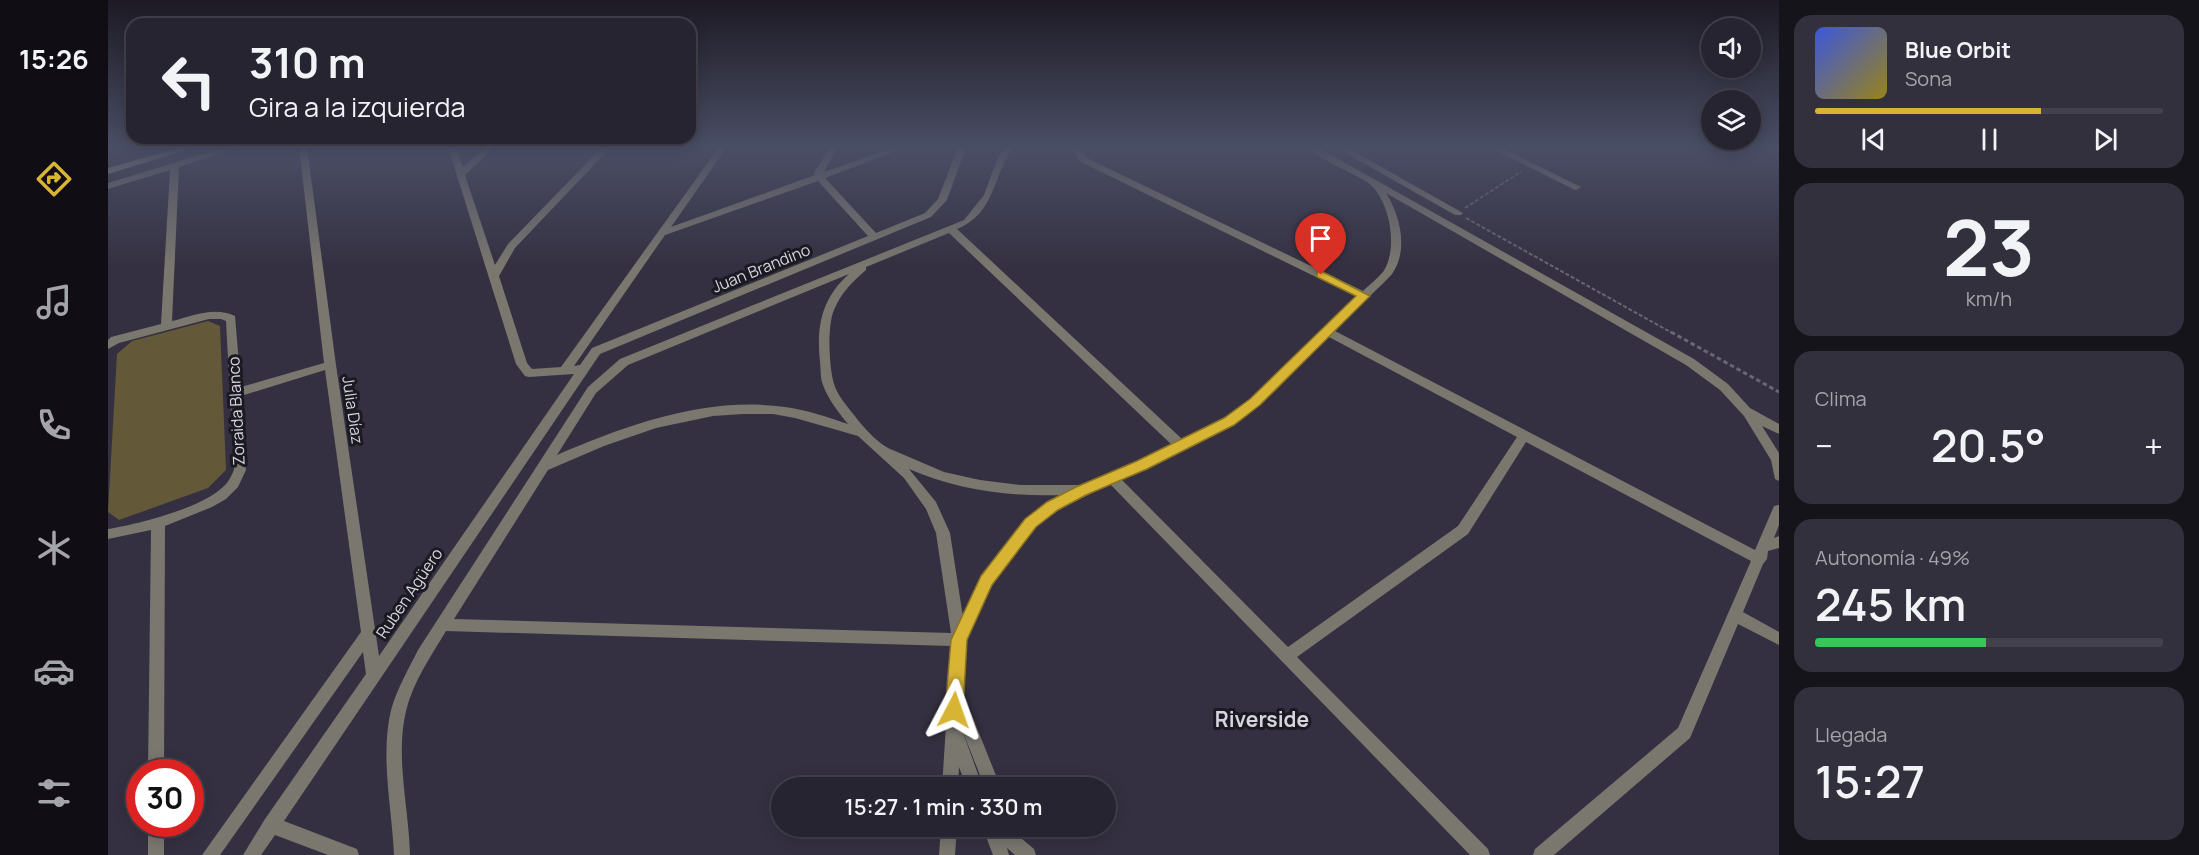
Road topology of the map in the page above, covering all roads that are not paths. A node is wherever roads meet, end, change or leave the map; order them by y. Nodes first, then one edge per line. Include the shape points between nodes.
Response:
1 (174, 187) edge
2 (308, 187) edge
3 (465, 187) edge
4 (569, 187) edge
5 (695, 187) edge
6 (795, 187) edge
7 (828, 187) edge
8 (947, 187) edge
9 (991, 187) edge
10 (1139, 187) edge
11 (1376, 187) edge
12 (1384, 187) edge
13 (1411, 187) edge
14 (1458, 213) road end
15 (951, 228) junction
16 (663, 233) junction
17 (875, 238) junction
18 (870, 262) junction
19 (494, 276) junction
20 (1364, 296) junction
21 (166, 325) junction
22 (1328, 333) junction
23 (108, 345) edge
24 (596, 351) joint
25 (330, 365) junction
26 (584, 369) junction
27 (564, 371) junction
28 (236, 393) junction
29 (1746, 411) junction
30 (1779, 430) edge
31 (862, 433) junction
32 (1524, 435) junction
33 (1181, 446) junction
34 (877, 447) junction
35 (543, 466) junction
36 (1779, 476) edge
37 (1112, 478) junction
38 (1087, 488) junction
39 (1779, 510) edge
40 (158, 523) junction
41 (108, 534) edge
42 (1768, 549) edge
43 (1735, 615) junction
44 (442, 625) junction
45 (368, 633) junction
46 (1779, 639) edge
47 (959, 640) junction
48 (1287, 656) junction
49 (374, 676) junction
50 (955, 691) junction
51 (953, 729) junction
52 (156, 759) edge
53 (951, 777) edge
54 (971, 777) edge
55 (989, 777) edge
56 (271, 825) junction
57 (156, 837) edge
58 (948, 837) edge
59 (995, 837) edge
60 (1004, 837) edge
61 (1017, 849) edge
62 (156, 855) edge
63 (210, 855) edge
64 (251, 855) edge
65 (351, 855) edge
66 (402, 855) edge
67 (947, 855) edge
68 (1001, 855) edge
69 (1028, 855) edge
70 (1482, 855) edge
71 (1541, 855) edge

1 - 21 street
2 - 25 street, Julia Díaz
3 - 19 street
4 - 19 street via 511,246
5 - 16 street
6 - 16 street
7 - 17 street
8 - 17 street, Juan Brandino via 942,200 928,215
9 - 15 street via 967,222
10 - 20 street
11 - 20 street via 1388,201 1398,239 1388,272
12 - 29 street via 1690,362 1724,387
13 - 14 street
15 - 18 street
15 - 33 street
16 - 27 street
17 - 24 street, Juan Brandino
18 - 31 street via 843,285 827,312 823,341 828,384
18 - 35 street via 624,362 592,390
19 - 27 street via 522,364 529,373
20 - 22 street
21 - 23 street, Zoraida Blanco
21 - 28 street, Zoraida Blanco via 209,315 231,319
22 - 32 street
22 - 33 street via 1229,422
24 - 26 street, Ruben Agüero
25 - 28 street
25 - 45 street, Julia Díaz
26 - 27 street
26 - 49 street, Ruben Agüero
28 - 40 street, Zoraida Blanco via 240,470 231,487 210,501
29 - 30 street
29 - 36 street via 1777,460
31 - 34 street
31 - 35 street via 775,410 705,413 644,425
32 - 42 street
32 - 48 street via 1463,530
33 - 37 street
34 - 38 street via 926,471 991,486 1035,491
34 - 47 street via 908,475 931,506 943,533
35 - 44 street
37 - 38 street
37 - 48 street
38 - 47 street via 1030,523 986,581
39 - 42 street
40 - 41 street, Zoraida Blanco
40 - 52 street
42 - 43 street
43 - 46 street
43 - 71 street via 1684,733
44 - 47 street
44 - 66 street via 423,655 397,719 395,755
45 - 49 street, Julia Díaz
45 - 63 street
47 - 50 street
48 - 70 street
49 - 56 street, Ruben Agüero
50 - 51 street
50 - 55 street
51 - 53 street
51 - 54 street
56 - 64 street, Ruben Agüero
56 - 65 street
57 - 62 street
58 - 67 street
59 - 68 street
60 - 61 street
61 - 69 street

